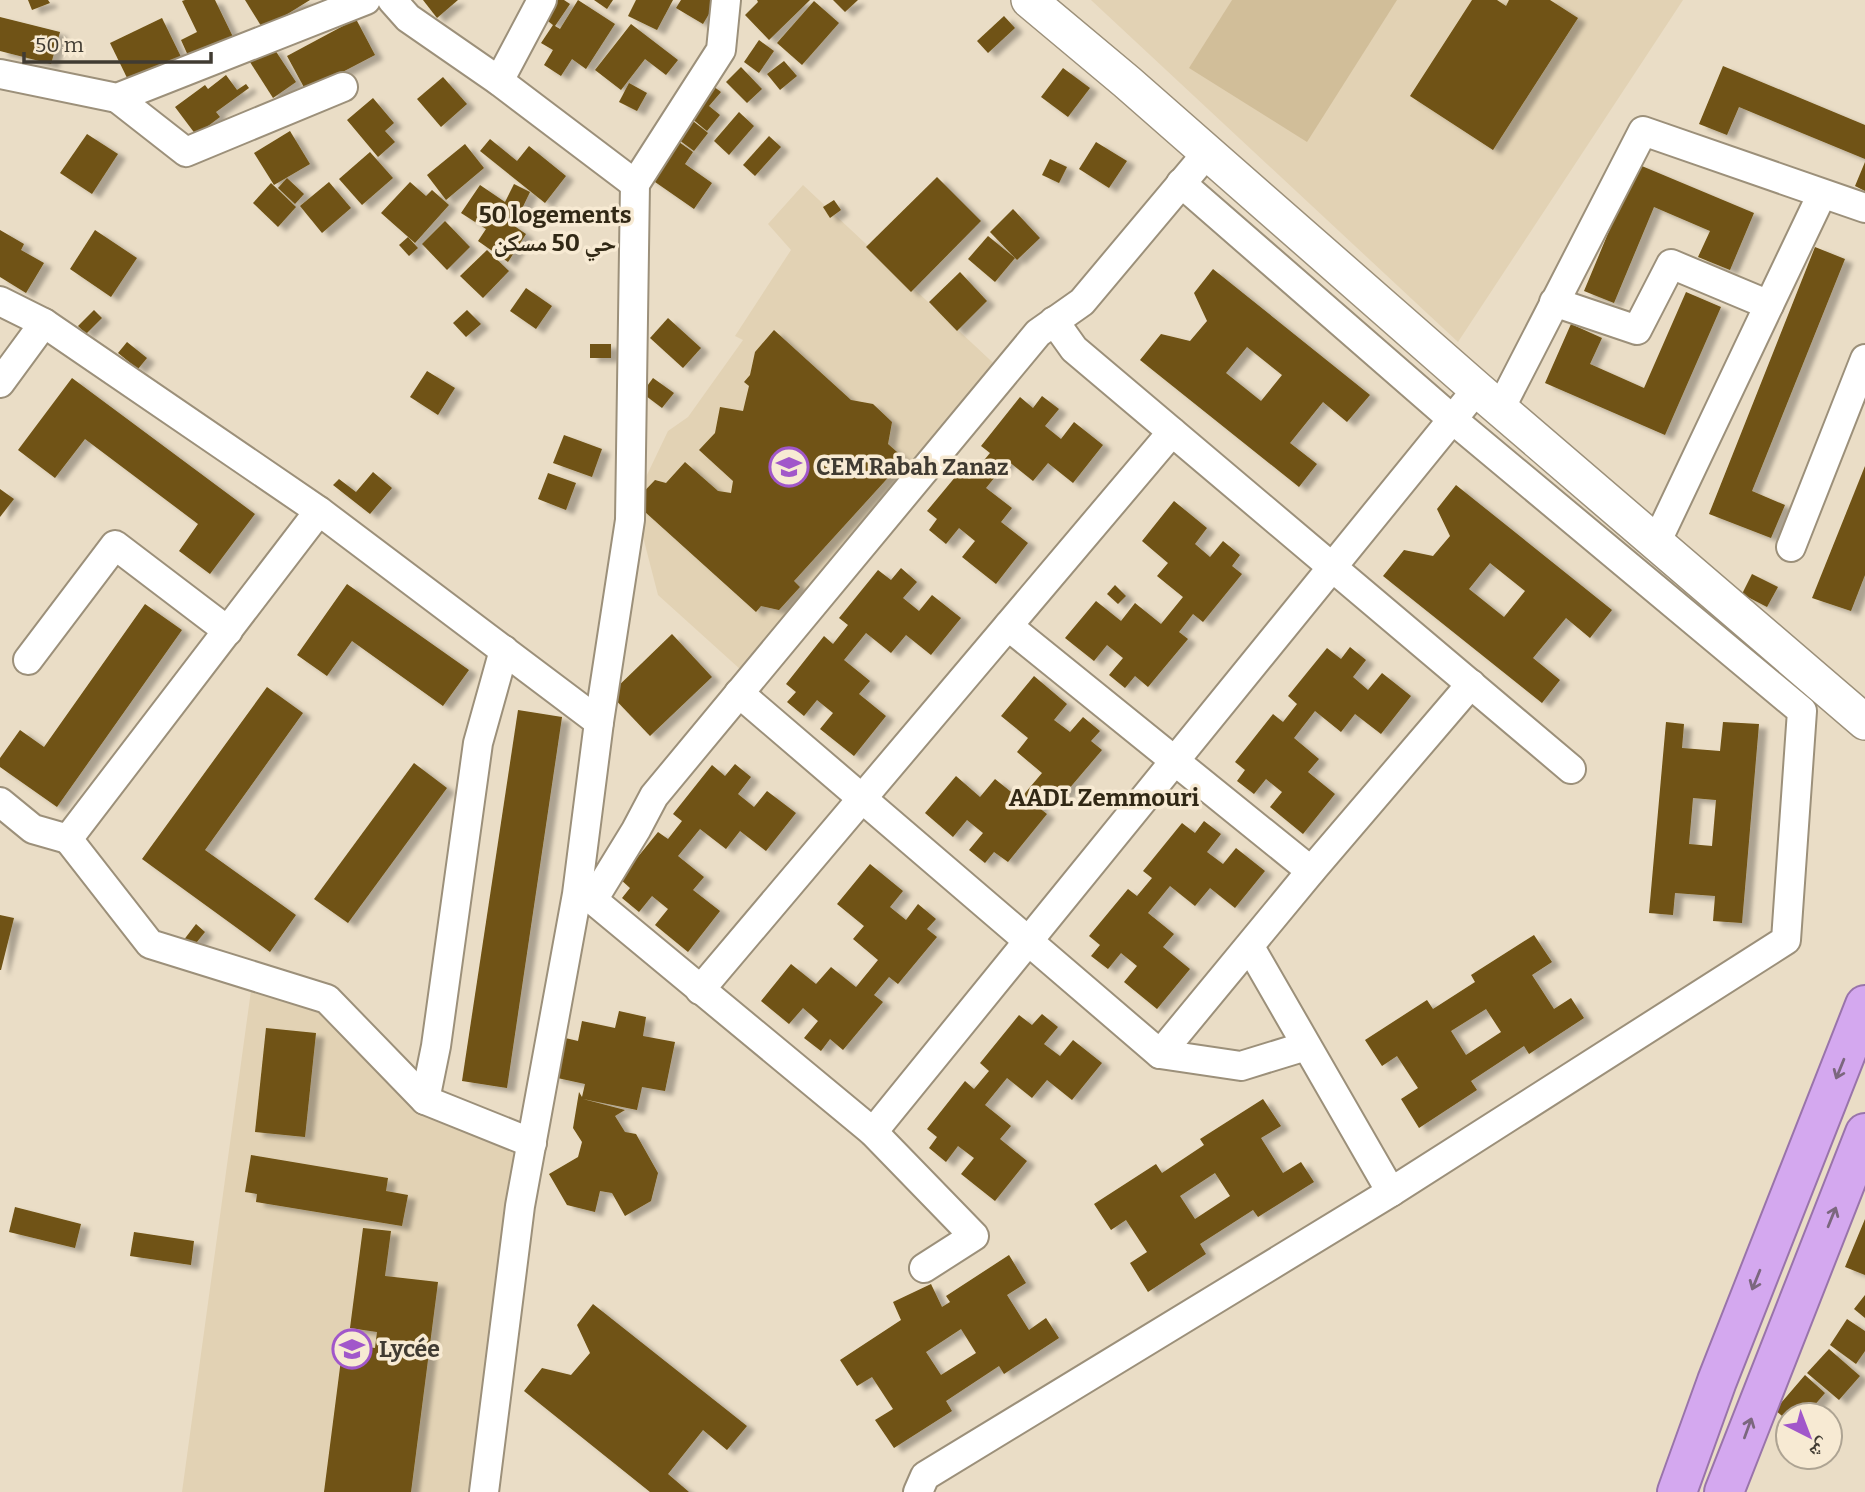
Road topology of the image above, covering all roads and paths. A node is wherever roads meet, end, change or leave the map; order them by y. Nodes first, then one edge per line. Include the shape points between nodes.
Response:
1 (366, 0) edge
2 (392, 0) edge
3 (542, 0) edge
4 (726, 0) edge
5 (1029, 0) edge
6 (0, 74) edge
7 (499, 80) junction
8 (343, 87) dead end
9 (117, 98) junction
10 (1207, 153) junction
11 (1181, 183) junction
12 (635, 184) junction
13 (1822, 194) junction
14 (1865, 208) edge
15 (0, 301) edge
16 (1555, 302) junction
17 (1769, 305) junction
18 (1054, 321) junction
19 (44, 323) junction
20 (1865, 359) edge
21 (0, 383) edge
22 (1488, 399) junction
23 (1452, 419) junction
24 (1172, 432) junction
25 (319, 511) junction
26 (1656, 543) junction
27 (1791, 547) dead end
28 (1332, 567) junction
29 (1009, 626) junction
30 (228, 631) junction
31 (504, 650) junction
32 (28, 660) dead end
33 (1471, 684) junction
34 (739, 693) junction
35 (1860, 708) edge
36 (599, 722) junction
37 (1174, 761) junction
38 (1571, 769) dead end
39 (863, 798) junction
40 (0, 802) edge
41 (68, 839) junction
42 (1311, 871) junction
43 (585, 897) junction
44 (1028, 941) junction
45 (1250, 947) junction
46 (701, 990) junction
47 (1865, 1005) edge
48 (1306, 1046) junction
49 (1160, 1054) junction
50 (425, 1100) junction
51 (873, 1132) junction
52 (1865, 1133) edge
53 (532, 1143) junction
54 (1391, 1192) junction
55 (924, 1268) dead end
56 (925, 1487) edge
57 (484, 1492) edge
58 (1676, 1492) edge
59 (1724, 1492) edge

1 - 9 street
2 - 7 street via 408,18
3 - 7 street
4 - 12 street via 721,50
5 - 10 street
6 - 9 street
7 - 12 street
8 - 9 street via 186,152
10 - 11 street
10 - 22 street
11 - 18 street via 1082,302
11 - 23 street
12 - 36 street via 630,520
13 - 14 street
13 - 16 street via 1643,131
13 - 17 street
15 - 19 street
16 - 17 street via 1637,330 1671,264
16 - 22 street
17 - 26 street
18 - 24 street via 1074,349
18 - 34 street via 1038,333
19 - 21 street
19 - 25 street
20 - 27 street
22 - 23 street
22 - 26 street
23 - 28 street
23 - 54 street via 1802,711 1786,940
24 - 28 street
24 - 29 street
25 - 30 street
25 - 31 street
26 - 35 street
28 - 33 street
28 - 37 street
29 - 37 street
29 - 39 street
30 - 32 street via 115,545
30 - 41 street
31 - 36 street
31 - 50 street via 478,743
33 - 38 street
33 - 42 street
34 - 39 street
34 - 43 street via 654,796 636,830
36 - 43 street
37 - 42 street
37 - 44 street
39 - 44 street
39 - 46 street
40 - 41 street via 33,829
41 - 50 street via 150,944 327,999
42 - 45 street
43 - 46 street
43 - 53 street
44 - 49 street
44 - 51 street
45 - 48 street
45 - 49 street
46 - 51 street
47 -> 58 highway
48 - 49 street via 1241,1066
48 - 54 street
50 - 53 street
51 - 55 street via 974,1236
59 -> 52 highway
53 - 57 street
54 - 56 street

